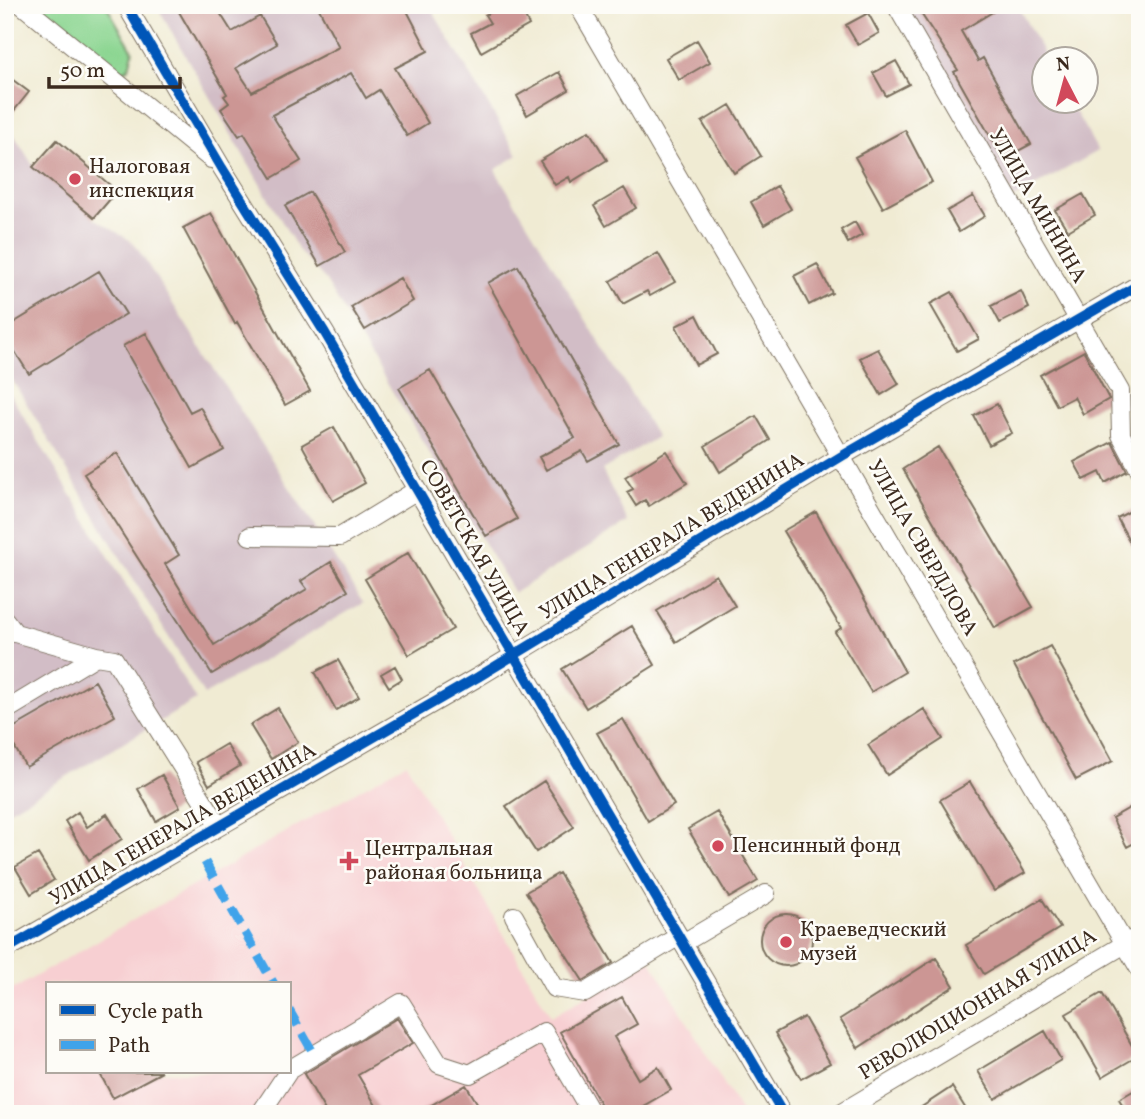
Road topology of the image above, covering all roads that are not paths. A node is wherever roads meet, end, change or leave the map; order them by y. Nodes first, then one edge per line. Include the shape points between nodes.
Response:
1 (22, 5) edge
2 (127, 5) edge
3 (578, 5) edge
4 (896, 5) edge
5 (222, 168) junction
6 (1140, 284) edge
7 (1076, 319) junction
8 (842, 456) junction
9 (1140, 471) edge
10 (417, 490) junction
11 (250, 536) dead end
12 (5, 620) edge
13 (514, 655) junction
14 (96, 656) junction
15 (5, 710) edge
16 (219, 826) junction
17 (766, 894) dead end
18 (514, 916) dead end
19 (1132, 939) edge
20 (681, 940) junction
21 (5, 950) edge
22 (1140, 970) edge
23 (290, 1070) edge
24 (286, 1074) edge
25 (260, 1114) edge
26 (592, 1114) edge
27 (783, 1114) edge
28 (839, 1114) edge

1 - 5 street
2 - 5 street, СОВЕТСКАЯ УЛИЦА
3 - 8 street, УЛИЦА СВЕРДЛОВА
4 - 7 street, УЛИЦА МИНИНА
5 - 10 street, СОВЕТСКАЯ УЛИЦА
6 - 7 street, УЛИЦА ГЕНЕРАЛА ВЕДЕНИНА
7 - 8 street, УЛИЦА ГЕНЕРАЛА ВЕДЕНИНА
7 - 9 street, УЛИЦА МИНИНА via 1120,391 1121,435
8 - 13 street, УЛИЦА ГЕНЕРАЛА ВЕДЕНИНА
8 - 19 street, УЛИЦА СВЕРДЛОВА
10 - 11 street via 340,537
10 - 13 street, СОВЕТСКАЯ УЛИЦА
12 - 14 street via 15,634
13 - 16 street, УЛИЦА ГЕНЕРАЛА ВЕДЕНИНА
13 - 20 street, СОВЕТСКАЯ УЛИЦА
14 - 15 street
14 - 16 street via 114,659
16 - 21 street, УЛИЦА ГЕНЕРАЛА ВЕДЕНИНА
17 - 20 street
18 - 20 street via 554,988 585,993
19 - 22 street, УЛИЦА СВЕРДЛОВА
19 - 28 street, РЕВОЛЮЦИОННАЯ УЛИЦА
20 - 27 street, СОВЕТСКАЯ УЛИЦА
23 - 26 street via 401,1003 439,1063 470,1074 544,1032
24 - 25 street

